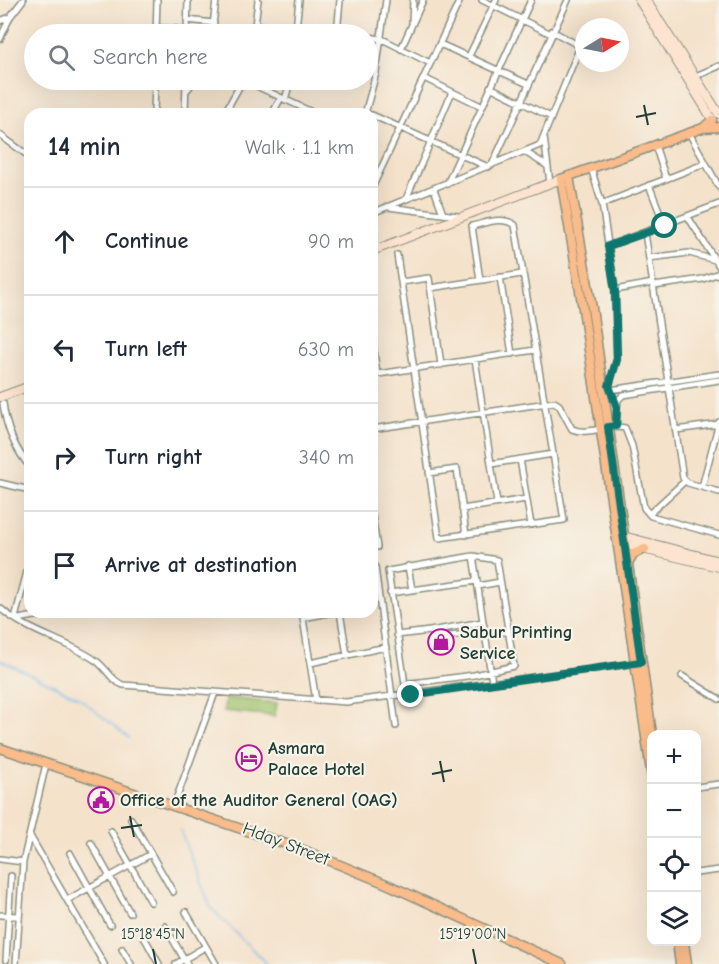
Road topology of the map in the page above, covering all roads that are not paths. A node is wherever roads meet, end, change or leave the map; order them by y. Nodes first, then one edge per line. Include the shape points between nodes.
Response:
1 (23, 0) edge
2 (157, 0) edge
3 (188, 0) edge
4 (216, 0) edge
5 (258, 0) edge
6 (299, 0) edge
7 (340, 0) edge
8 (386, 0) edge
9 (413, 0) edge
10 (423, 0) edge
11 (460, 0) edge
12 (482, 0) edge
13 (531, 0) edge
14 (568, 0) edge
15 (639, 0) edge
16 (646, 0) edge
17 (495, 3) edge
18 (257, 12) junction
19 (10, 17) junction
20 (187, 20) junction
21 (522, 20) junction
22 (0, 21) edge
23 (214, 23) joint
24 (156, 24) edge
25 (187, 24) edge
26 (256, 24) edge
27 (265, 24) edge
28 (297, 24) edge
29 (337, 24) edge
30 (411, 26) junction
31 (551, 33) junction
32 (378, 38) edge
33 (0, 39) edge
34 (382, 39) junction
35 (440, 44) junction
36 (394, 46) junction
37 (380, 49) junction
38 (401, 49) junction
39 (469, 56) junction
40 (378, 60) edge
41 (430, 63) junction
42 (719, 66) edge
43 (498, 70) junction
44 (698, 75) dead end
45 (424, 78) junction
46 (528, 84) junction
47 (490, 87) junction
48 (155, 90) edge
49 (238, 90) edge
50 (265, 90) edge
51 (288, 90) edge
52 (372, 90) edge
53 (186, 92) edge
54 (452, 92) junction
55 (283, 99) junction
56 (520, 102) junction
57 (481, 106) junction
58 (154, 108) edge
59 (185, 108) edge
60 (228, 108) edge
61 (276, 108) edge
62 (303, 108) edge
63 (369, 108) edge
64 (551, 117) junction
65 (378, 118) edge
66 (717, 122) edge
67 (400, 129) junction
68 (689, 133) junction
69 (0, 135) edge
70 (544, 136) junction
71 (429, 142) junction
72 (654, 145) junction
73 (525, 152) junction
74 (24, 153) edge
75 (458, 155) junction
76 (704, 164) junction
77 (546, 165) junction
78 (490, 166) junction
79 (591, 168) junction
80 (378, 175) edge
81 (565, 177) junction
82 (666, 179) junction
83 (550, 183) junction
84 (447, 184) junction
85 (649, 185) junction
86 (719, 187) edge
87 (434, 189) junction
88 (406, 199) junction
89 (602, 204) junction
90 (719, 204) edge
91 (386, 207) junction
92 (378, 210) edge
93 (443, 214) junction
94 (458, 216) junction
95 (688, 217) junction
96 (665, 226) junction
97 (645, 233) junction
98 (608, 246) junction
99 (378, 249) edge
100 (719, 253) edge
101 (397, 255) dead end
102 (649, 258) junction
103 (714, 258) junction
104 (719, 266) edge
105 (719, 273) edge
106 (522, 274) junction
107 (500, 277) junction
108 (480, 280) junction
109 (401, 282) junction
110 (654, 284) junction
111 (430, 288) junction
112 (615, 291) junction
113 (535, 350) junction
114 (512, 354) junction
115 (475, 359) junction
116 (441, 365) junction
117 (414, 369) junction
118 (378, 374) edge
119 (719, 374) edge
120 (669, 380) junction
121 (719, 380) edge
122 (24, 389) edge
123 (670, 389) junction
124 (610, 390) junction
125 (1, 400) edge
126 (545, 404) junction
127 (617, 407) junction
128 (483, 412) junction
129 (421, 421) junction
130 (719, 423) edge
131 (608, 427) junction
132 (378, 428) edge
133 (676, 430) junction
134 (717, 438) edge
135 (553, 454) junction
136 (520, 459) junction
137 (24, 460) edge
138 (491, 464) junction
139 (429, 473) junction
140 (686, 481) junction
141 (0, 483) edge
142 (702, 487) junction
143 (24, 488) edge
144 (719, 492) edge
145 (526, 499) junction
146 (497, 503) junction
147 (462, 508) junction
148 (649, 514) junction
149 (531, 525) junction
150 (466, 535) junction
151 (719, 535) edge
152 (622, 542) junction
153 (645, 549) junction
154 (472, 556) junction
155 (719, 561) edge
156 (408, 566) junction
157 (627, 566) junction
158 (719, 567) edge
159 (500, 582) junction
160 (477, 584) junction
161 (24, 585) edge
162 (378, 589) edge
163 (412, 590) junction
164 (390, 593) junction
165 (380, 603) joint
166 (0, 608) edge
167 (24, 618) edge
168 (303, 618) edge
169 (341, 618) edge
170 (16, 619) junction
171 (483, 622) junction
172 (430, 631) junction
173 (509, 631) junction
174 (485, 633) junction
175 (397, 635) junction
176 (386, 647) junction
177 (347, 655) junction
178 (310, 663) junction
179 (638, 663) junction
180 (491, 672) junction
181 (682, 676) dead end
182 (492, 683) junction
183 (215, 693) junction
184 (392, 698) junction
185 (719, 699) edge
186 (316, 701) junction
187 (396, 726) dead end
188 (651, 730) edge
189 (647, 743) edge
190 (0, 748) edge
191 (46, 764) junction
192 (719, 784) edge
193 (701, 786) edge
194 (174, 805) junction
195 (131, 819) dead end
196 (111, 831) dead end
197 (30, 836) junction
198 (91, 843) dead end
199 (70, 853) dead end
200 (151, 854) junction
201 (0, 859) edge
202 (23, 862) junction
203 (131, 866) junction
204 (719, 870) edge
205 (701, 872) edge
206 (11, 876) dead end
207 (110, 877) junction
208 (89, 888) junction
209 (173, 891) dead end
210 (67, 900) junction
211 (151, 902) dead end
212 (186, 912) dead end
213 (130, 913) dead end
214 (0, 915) edge
215 (8, 915) junction
216 (18, 916) junction
217 (110, 925) dead end
218 (165, 926) dead end
219 (144, 937) dead end
220 (678, 946) edge
221 (685, 946) edge
222 (206, 947) junction
223 (122, 949) dead end
224 (6, 960) dead end
225 (186, 962) edge
226 (16, 964) edge
227 (104, 964) edge
228 (131, 964) edge
229 (159, 964) edge
230 (176, 964) edge
231 (216, 964) edge
232 (562, 964) edge
233 (680, 964) edge
234 (687, 964) edge

1 - 19 street
2 - 24 street
3 - 20 street
4 - 23 street
5 - 18 street
6 - 28 street
7 - 29 street
8 - 34 street
9 - 30 street
10 - 30 street
11 - 35 street
12 - 17 street
13 - 21 street
14 - 31 street
15 - 66 street
16 - 66 street
17 - 21 street
17 - 39 street
18 - 26 street
18 - 27 street
19 - 22 street
19 - 33 street
20 - 23 street
20 - 25 street
21 - 31 street
21 - 43 street
30 - 38 street
31 - 46 street
31 - 64 street via 579,47
32 - 34 street
34 - 36 street
34 - 37 street
35 - 39 street
35 - 41 street
36 - 37 street
36 - 38 street
37 - 40 street
38 - 41 street
39 - 43 street
41 - 45 street
42 - 44 street
43 - 46 street
43 - 47 street
45 - 54 street
45 - 67 street
46 - 56 street
47 - 56 street
47 - 57 street
48 - 58 street
49 - 60 street
50 - 55 street
51 - 55 street
52 - 63 street
53 - 59 street
54 - 57 street
54 - 71 street
55 - 61 street
55 - 62 street
56 - 64 street
56 - 78 street
57 - 75 street
64 - 70 street
65 - 67 street
66 - 68 main road
67 - 71 street
67 - 80 street
68 - 72 main road
68 - 76 street
69 - 74 street
70 - 73 street via 537,147
70 - 77 street
71 - 75 street
71 - 88 street
72 - 79 main road
72 - 82 street
73 - 77 street
73 - 78 street
75 - 78 street
75 - 84 street
76 - 82 street
76 - 86 street
77 - 83 street
78 - 84 street
79 - 81 main road
79 - 89 street
81 - 83 street
81 - 131 main road
82 - 85 street
83 - 94 street
84 - 87 street
85 - 89 street
85 - 96 street
87 - 88 street
87 - 93 street
88 - 91 street
89 - 98 street
90 - 95 street
91 - 92 street
91 - 93 street
93 - 94 street
94 - 99 street
95 - 96 street
95 - 103 street
96 - 97 street
97 - 98 street
97 - 102 street
98 - 112 street
100 - 103 street
101 - 109 street
102 - 103 street via 689,253
102 - 110 street
103 - 104 street
105 - 110 street via 703,279
106 - 107 street
106 - 108 street via 515,225 502,220 472,226
106 - 113 street
107 - 108 street
107 - 114 street
108 - 111 street
109 - 111 street via 429,278
109 - 117 street
110 - 112 street
110 - 120 street
111 - 116 street
112 - 124 street via 617,359
113 - 114 street
113 - 126 street
114 - 115 street
115 - 116 street
115 - 128 street
116 - 117 street
117 - 118 street
117 - 129 street
119 - 120 street
120 - 123 street
120 - 124 street
121 - 123 street
122 - 125 street
123 - 127 street via 623,395
123 - 133 street
124 - 127 street
125 - 137 street via 16,451
126 - 128 street
126 - 131 street via 559,405 572,429 578,432
126 - 135 street
127 - 131 street
128 - 129 street
128 - 138 street
129 - 132 street
129 - 139 street
130 - 133 street
130 - 134 street
131 - 148 street via 625,428 644,508
131 - 152 main road
133 - 140 street
134 - 142 street
135 - 136 street
135 - 149 street via 564,520
136 - 138 street
136 - 145 street
138 - 146 street
139 - 147 street via 457,469
139 - 150 street via 439,538
140 - 142 street
140 - 148 street
141 - 143 street
142 - 144 street
145 - 146 street
145 - 149 street
146 - 147 street
147 - 150 street
148 - 151 street
149 - 150 street
152 - 153 street
152 - 155 street
152 - 157 main road
152 - 179 main road
153 - 157 main road via 633,554
153 - 158 street
154 - 156 street
154 - 159 street via 496,559
154 - 160 street
156 - 163 street
156 - 164 street via 388,571
157 - 179 main road
159 - 160 street
159 - 173 street
160 - 163 street
160 - 171 street
161 - 170 street
162 - 165 street
163 - 164 street
164 - 175 street
165 - 176 street
166 - 170 street
167 - 170 street
168 - 178 street
169 - 177 street
170 - 183 street via 94,659 119,684
171 - 172 street
171 - 174 street
172 - 174 street via 441,637
172 - 175 street
173 - 174 street
173 - 180 street via 514,666
174 - 180 street
175 - 180 street via 406,684
176 - 177 street
176 - 184 street
177 - 178 street
178 - 186 street
179 - 182 street
179 - 188 main road
179 - 189 main road
180 - 182 street
181 - 185 street
182 - 184 street
183 - 186 street
183 - 194 street
184 - 186 street
184 - 187 street
190 - 191 main road, Hday Street
191 - 194 main road, Hday Street
191 - 197 street
192 - 193 street
194 - 232 main road, Hday Street via 347,867
195 - 200 street
196 - 203 street
197 - 202 street
197 - 210 street
198 - 207 street
199 - 208 street
200 - 203 street
200 - 209 street
201 - 202 street
202 - 216 street
203 - 207 street
203 - 211 street
204 - 205 street
206 - 215 street
207 - 208 street
207 - 213 street
208 - 210 street
208 - 217 street
210 - 227 street
212 - 222 street
214 - 215 street
215 - 216 street
215 - 224 street
216 - 226 street
218 - 225 street
219 - 229 street
220 - 233 main road
221 - 234 main road
222 - 225 street
222 - 231 street
223 - 228 street
225 - 230 street

